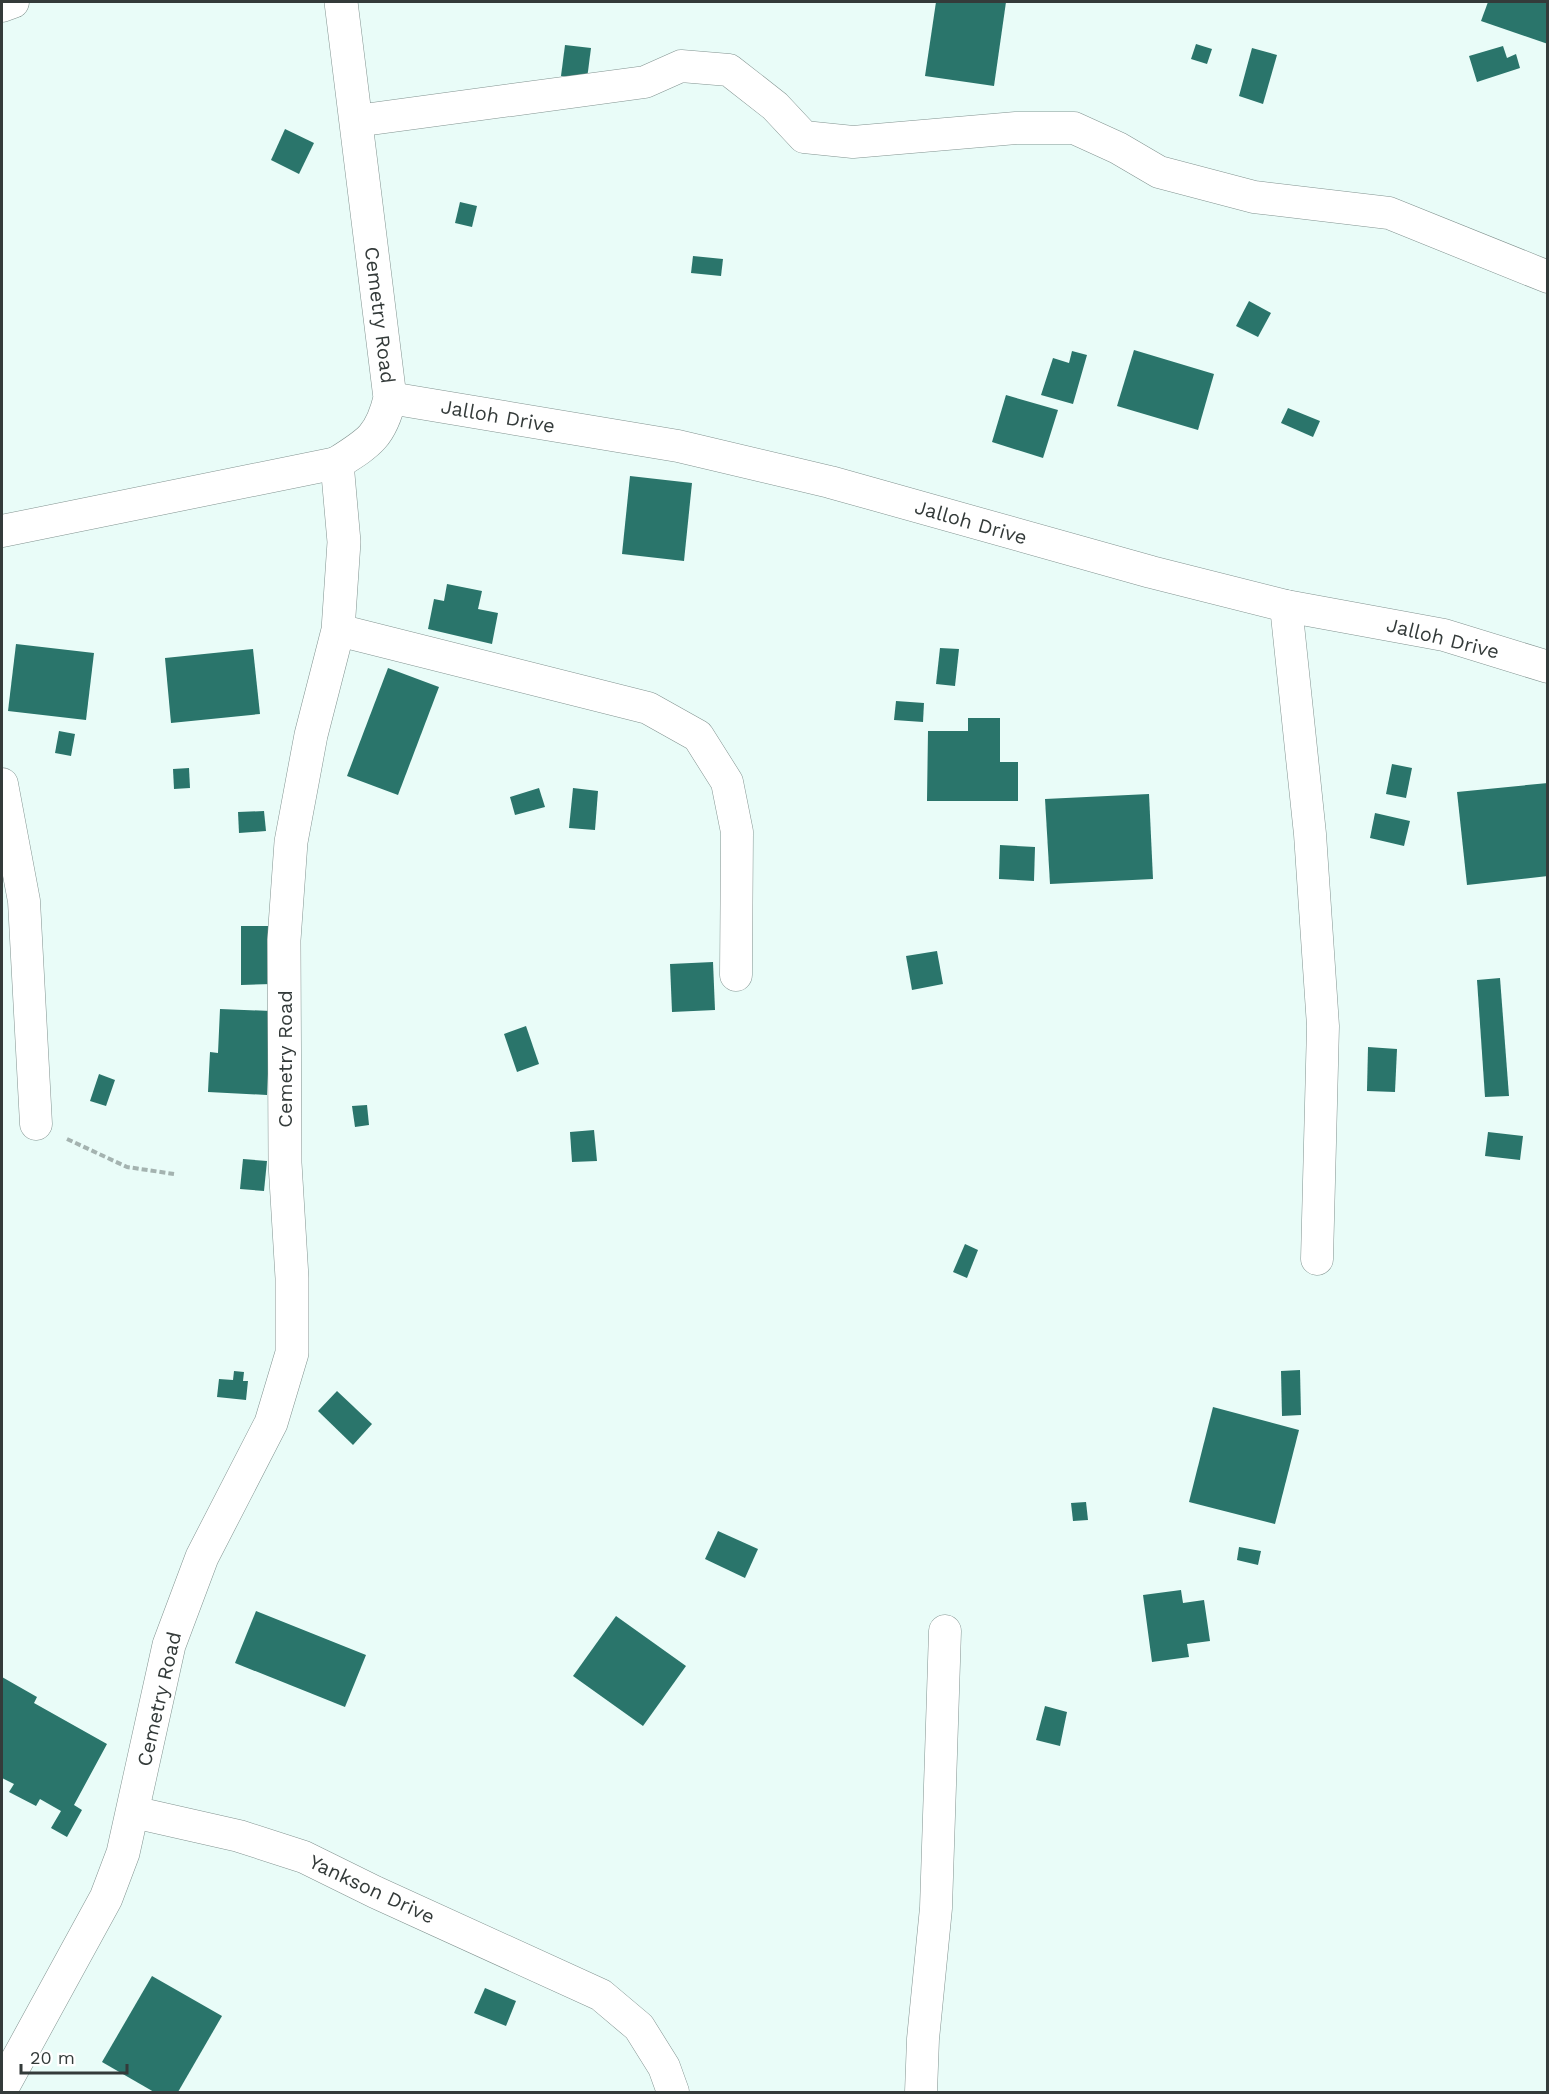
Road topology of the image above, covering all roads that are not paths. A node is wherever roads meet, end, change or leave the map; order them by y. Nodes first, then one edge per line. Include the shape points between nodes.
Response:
1 (13, 2) edge
2 (341, 2) edge
3 (2, 6) edge
4 (356, 121) junction
5 (1548, 277) edge
6 (390, 398) junction
7 (337, 463) junction
8 (2, 531) edge
9 (1286, 606) junction
10 (338, 630) junction
11 (1548, 667) edge
12 (2, 784) edge
13 (13, 904) edge
14 (736, 975) dead end
15 (36, 1124) road end
16 (1317, 1259) dead end
17 (945, 1632) dead end
18 (133, 1812) junction
19 (2, 2088) edge
20 (673, 2092) edge
21 (921, 2092) edge

1 - 3 street
2 - 4 street, Cemetry Road
4 - 5 street via 645,82 681,66 729,70 775,106 804,137 854,142 1016,128 1074,128 1160,172 1254,197 1389,213
4 - 6 street, Cemetry Road
6 - 7 street, Cemetry Road via 385,418 368,444
6 - 9 street, Jalloh Drive via 690,449 830,482
7 - 8 street
7 - 10 street, Cemetry Road via 344,542
9 - 11 street, Jalloh Drive via 1444,635
9 - 16 street via 1310,834 1323,1026
10 - 14 street via 648,708 698,736 727,783 738,832
10 - 18 street, Cemetry Road via 311,735 291,842 284,940 285,1163 292,1353 271,1423 202,1557 169,1645
12 - 13 street
13 - 15 street
17 - 21 street via 936,1908
18 - 19 street, Cemetry Road via 106,1898
18 - 20 street, Yankson Drive via 239,1836 304,1857 601,1995 639,2027 664,2067

